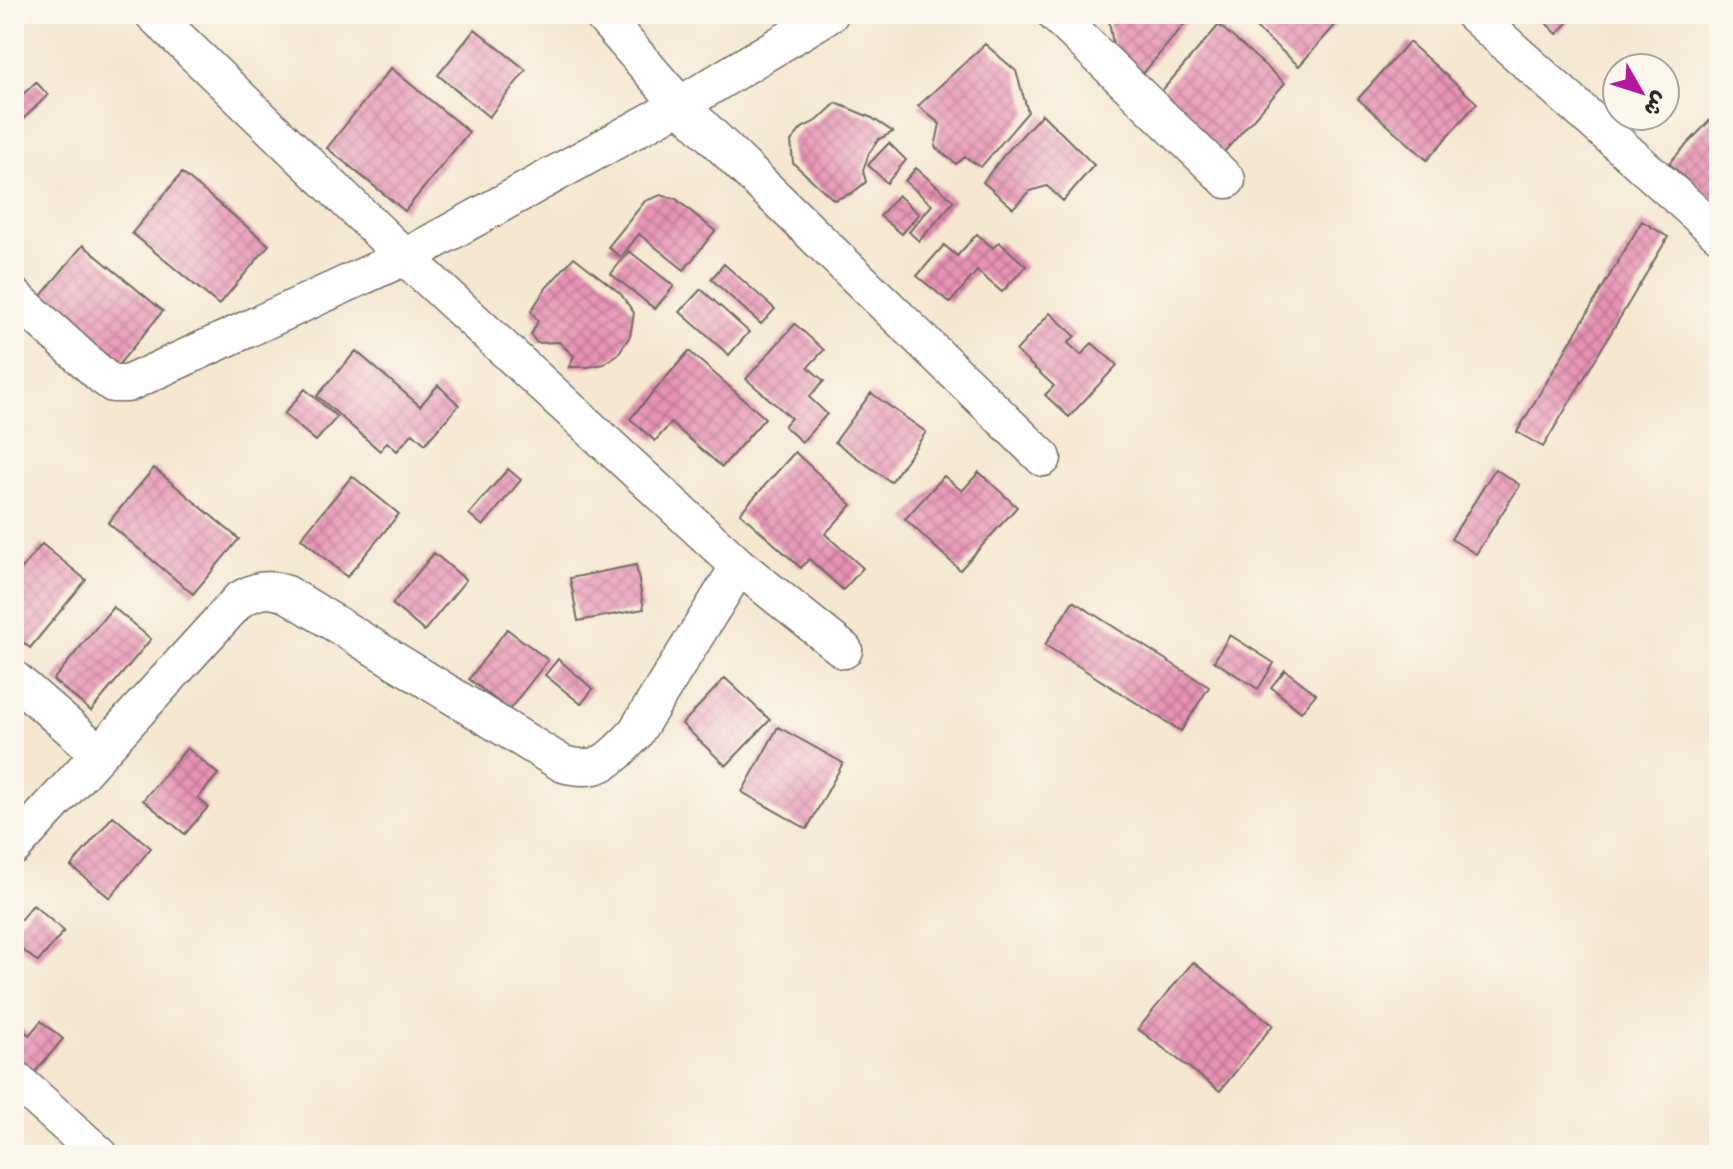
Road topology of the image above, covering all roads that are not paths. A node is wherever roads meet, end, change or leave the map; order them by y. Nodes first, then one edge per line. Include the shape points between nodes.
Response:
1 (153, 14) edge
2 (830, 14) edge
3 (1055, 14) edge
4 (1473, 14) edge
5 (605, 15) edge
6 (680, 105) junction
7 (1227, 180) dead end
8 (1719, 234) edge
9 (405, 257) junction
10 (14, 296) edge
11 (1043, 458) dead end
12 (739, 566) junction
13 (844, 650) dead end
14 (14, 679) edge
15 (98, 752) junction
16 (14, 847) edge
17 (14, 1078) edge
18 (100, 1155) edge

1 - 9 street
2 - 6 street
3 - 7 street
4 - 8 street
5 - 6 street
6 - 9 street
6 - 11 street
9 - 10 street via 127,384 103,377
9 - 12 street
12 - 13 street
12 - 15 street via 634,735 596,768 563,764 271,588 239,600
14 - 15 street
15 - 16 street
17 - 18 street

